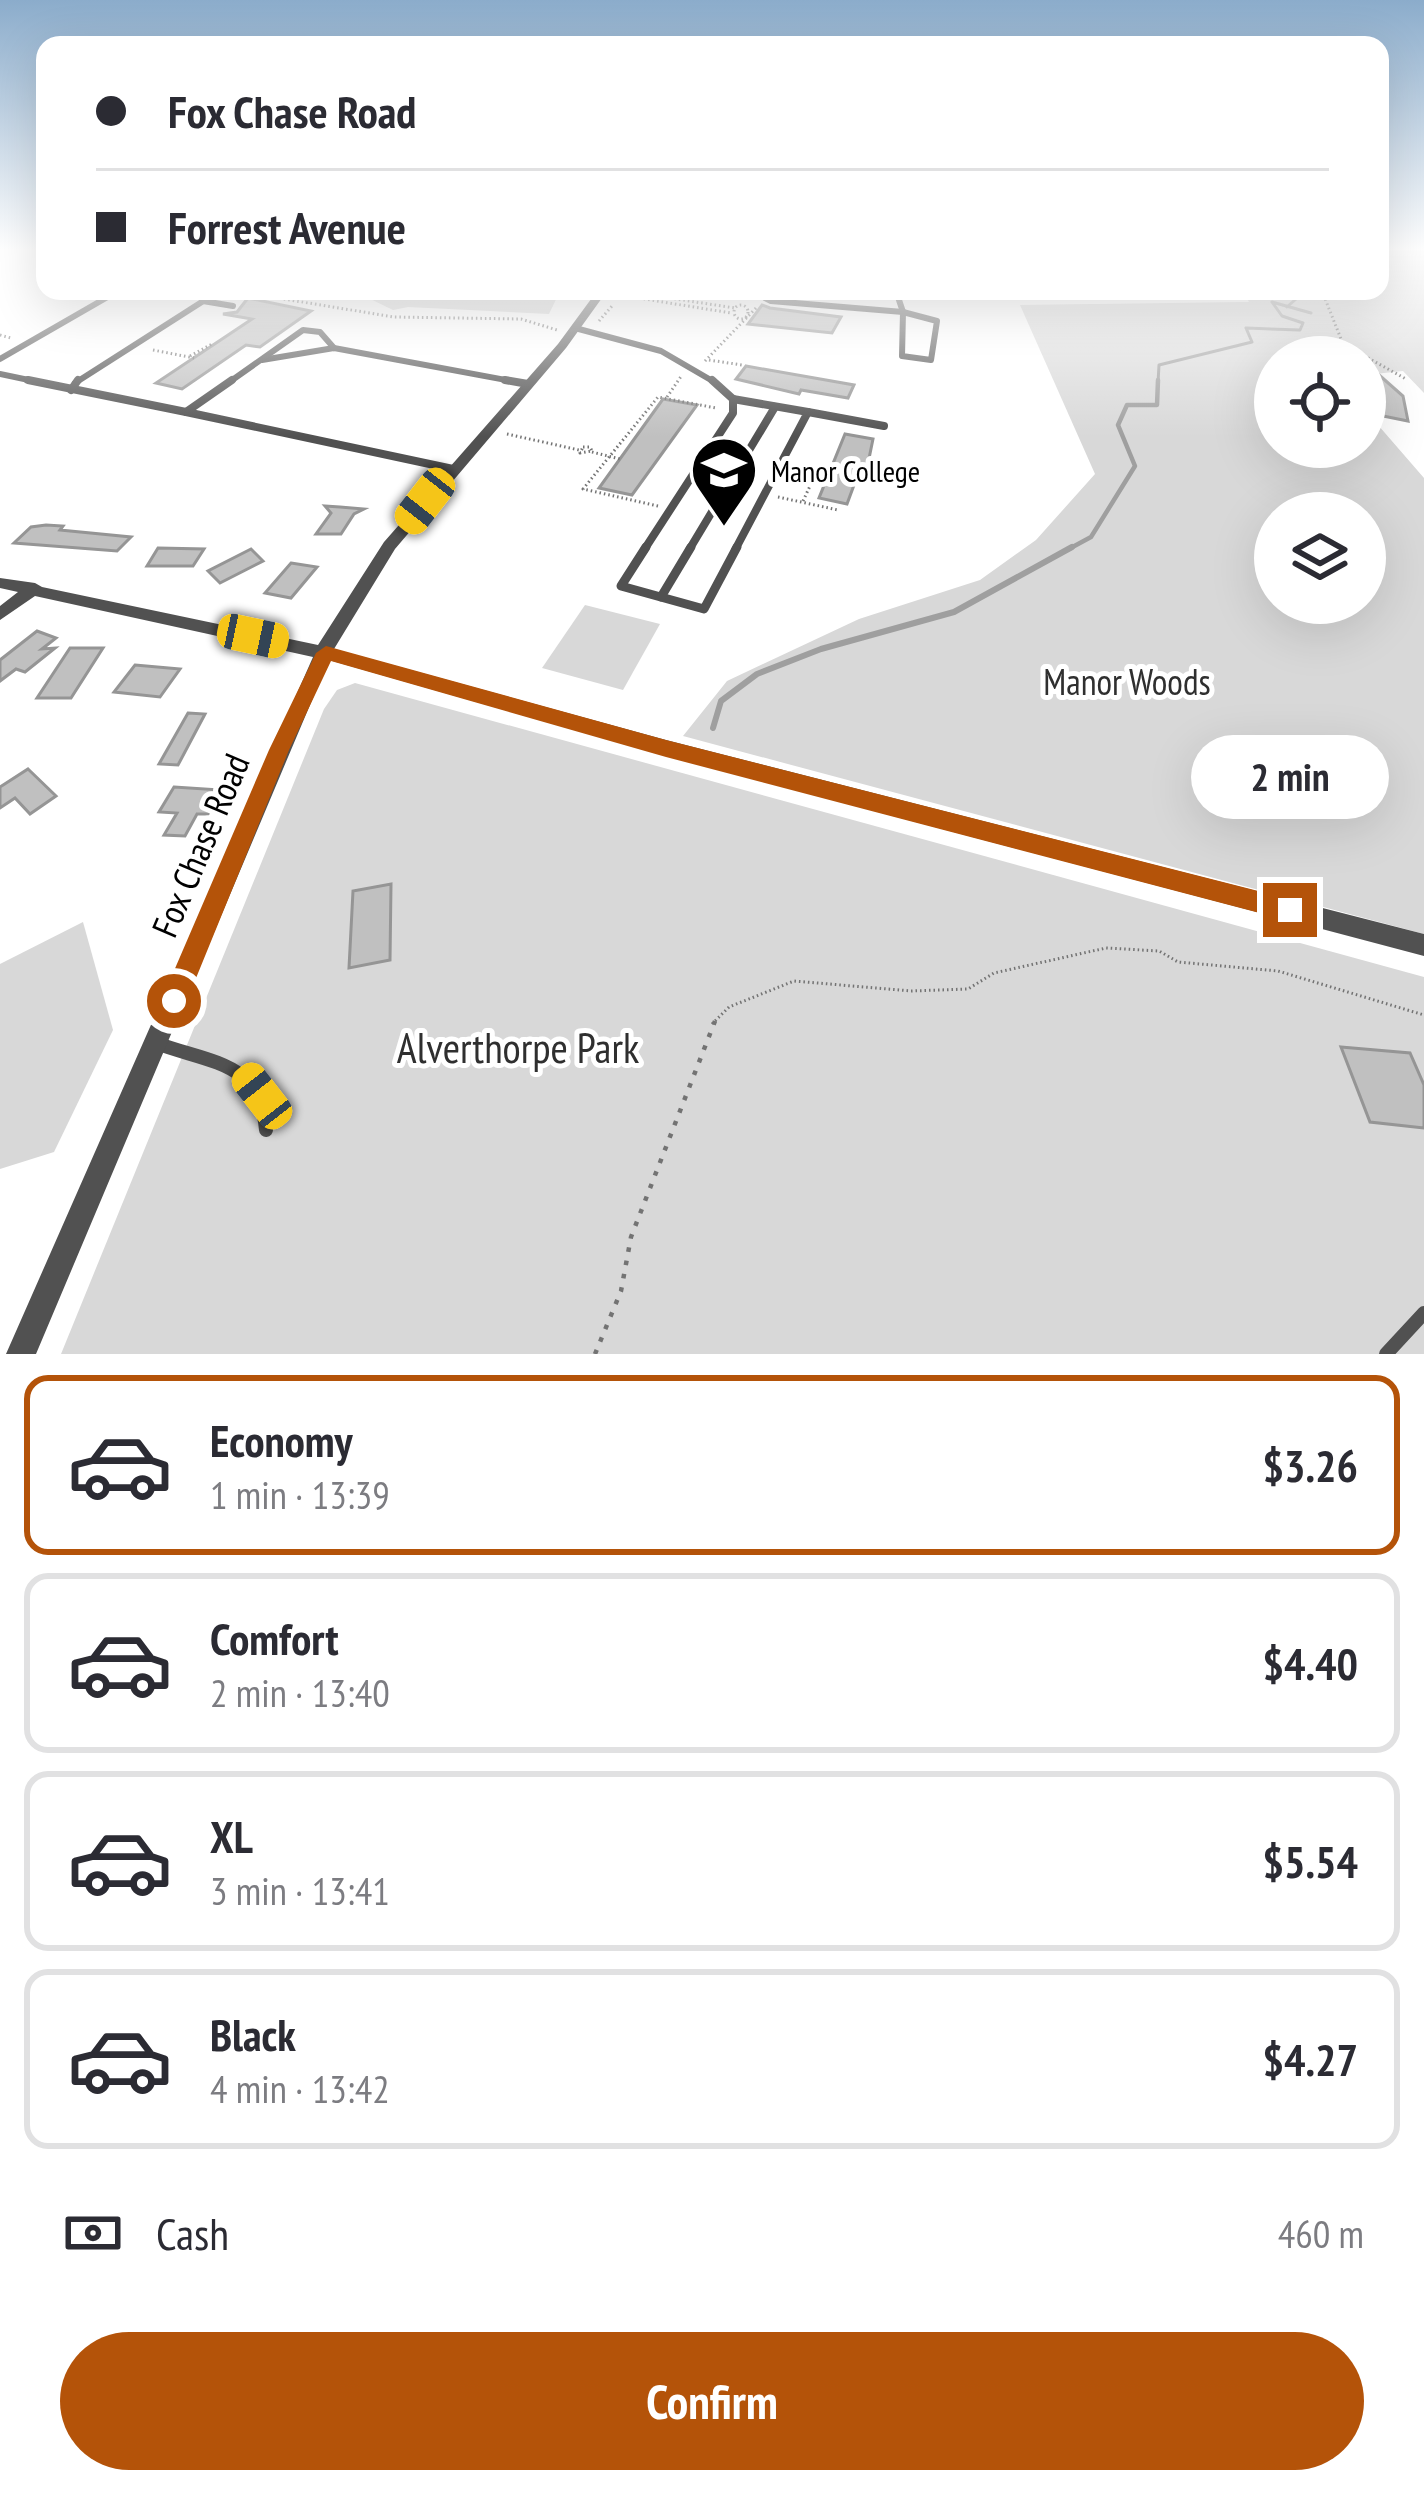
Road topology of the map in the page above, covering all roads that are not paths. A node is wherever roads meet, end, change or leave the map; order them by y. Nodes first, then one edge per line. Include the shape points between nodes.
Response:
1 (83, 311) edge
2 (187, 311) edge
3 (586, 311) edge
4 (889, 311) edge
5 (903, 312) junction
6 (570, 330) junction
7 (334, 348) junction
8 (0, 359) edge
9 (260, 360) junction
10 (0, 374) edge
11 (528, 384) junction
12 (71, 390) junction
13 (734, 399) junction
14 (775, 407) junction
15 (186, 412) junction
16 (808, 412) junction
17 (884, 426) dead end
18 (453, 469) junction
19 (0, 583) edge
20 (34, 588) junction
21 (661, 597) junction
22 (0, 614) edge
23 (326, 653) junction
24 (1424, 945) edge
25 (156, 1043) junction
26 (266, 1130) dead end
27 (1424, 1312) edge
28 (21, 1354) edge
29 (1386, 1354) edge

1 - 8 lane
2 - 12 lane
3 - 6 street, Fox Chase Road
4 - 5 lane
5 - 5 lane via 902,356 931,360 937,321
6 - 11 street, Fox Chase Road
6 - 13 lane via 658,348
7 - 9 lane
7 - 9 lane via 320,332 303,330
7 - 11 lane
9 - 15 lane
10 - 12 lane
11 - 18 street, Fox Chase Road
12 - 15 lane
13 - 14 lane
13 - 21 lane via 734,413 621,586
14 - 16 lane
14 - 21 lane
15 - 18 lane
16 - 17 lane
16 - 21 lane via 704,609
18 - 23 street, Fox Chase Road via 389,546
19 - 20 street
20 - 22 street
20 - 23 street
23 - 24 street
23 - 25 street, Fox Chase Road
25 - 26 lane via 247,1076 262,1096
25 - 28 street, Fox Chase Road
27 - 29 lane

